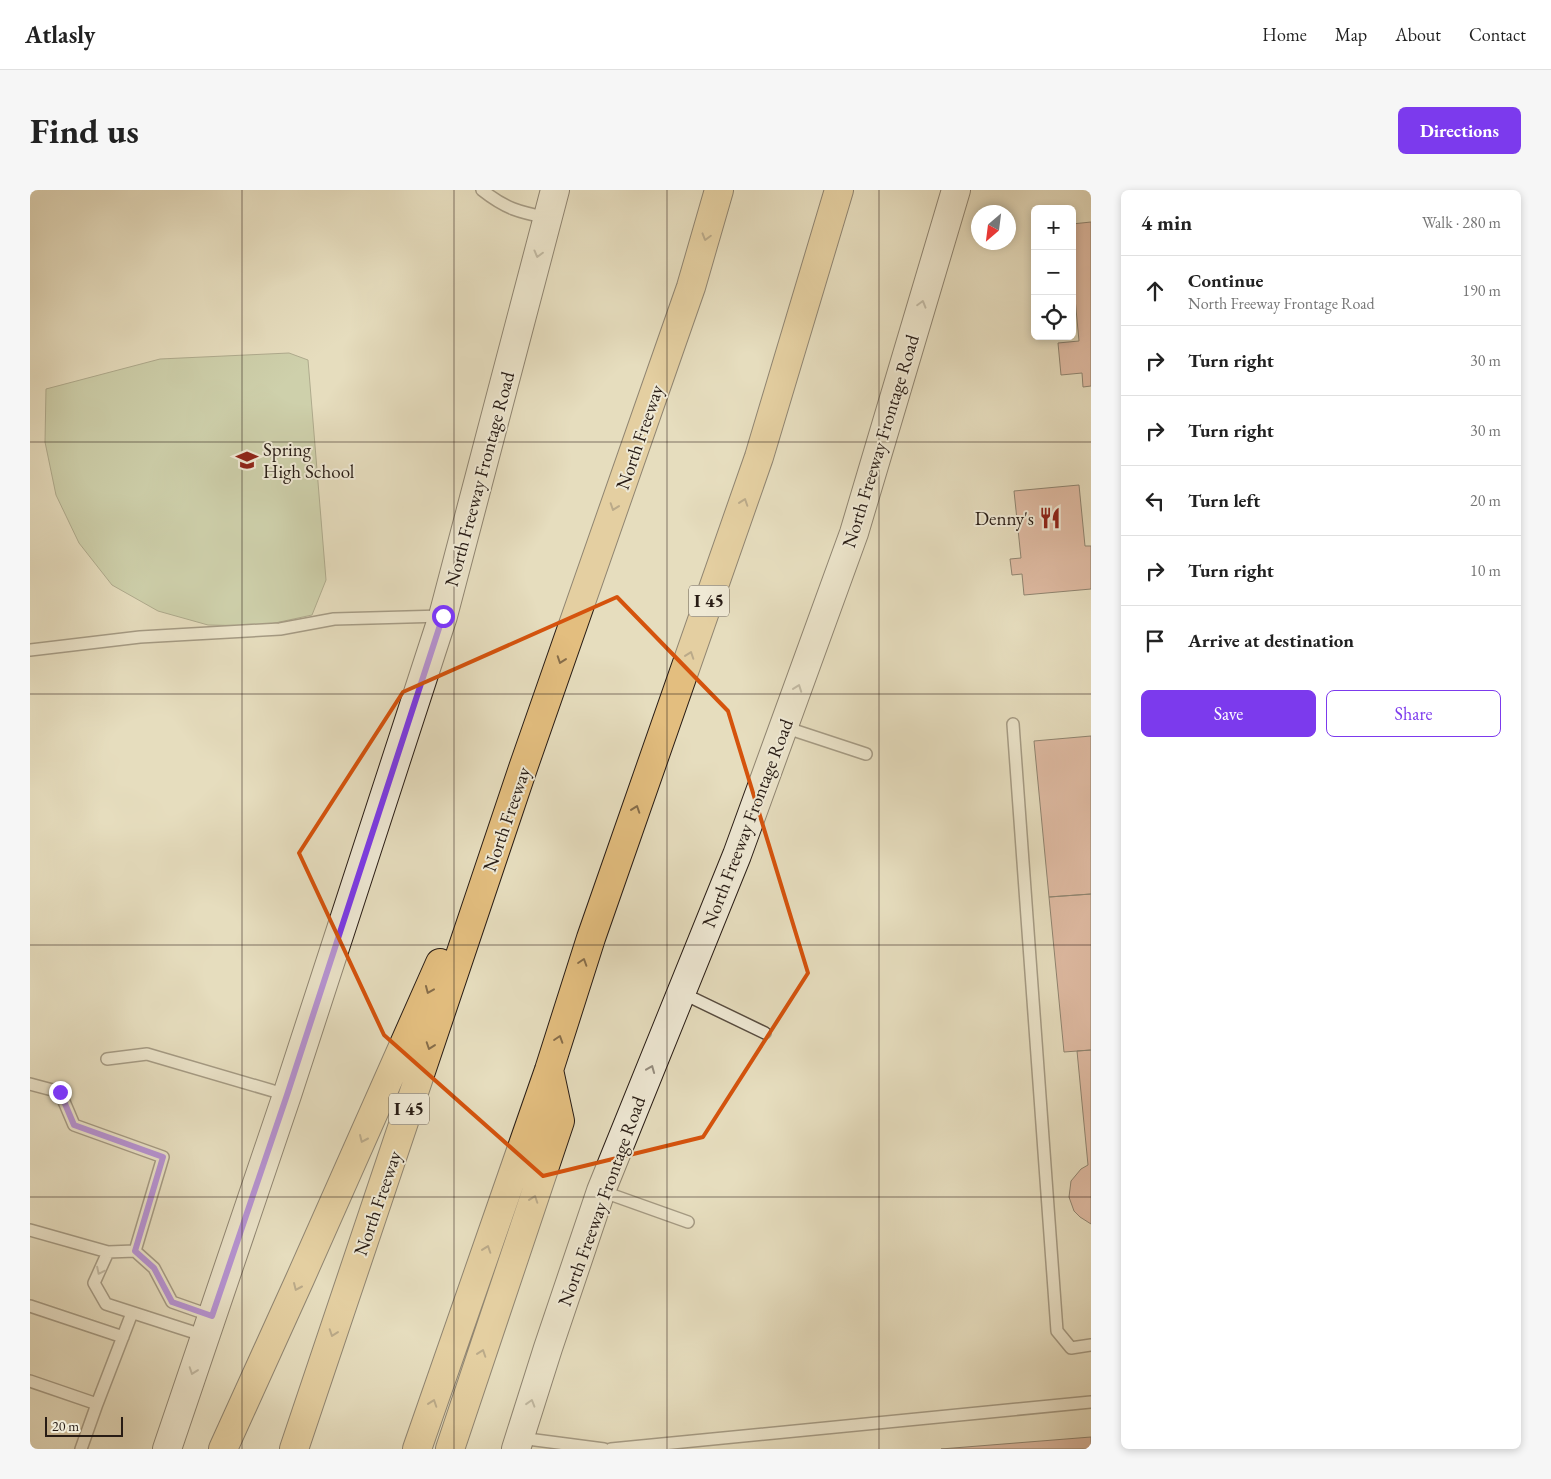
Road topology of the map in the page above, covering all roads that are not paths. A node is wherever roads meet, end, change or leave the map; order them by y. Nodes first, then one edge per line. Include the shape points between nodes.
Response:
1 (482, 190) edge
2 (555, 190) edge
3 (719, 190) edge
4 (840, 190) edge
5 (956, 190) edge
6 (548, 218) junction
7 (443, 616) junction
8 (30, 650) edge
9 (1013, 724) dead end
10 (784, 727) junction
11 (866, 754) dead end
12 (523, 768) junction
13 (682, 993) junction
14 (765, 1033) dead end
15 (107, 1059) dead end
16 (549, 1070) junction
17 (30, 1084) edge
18 (287, 1095) junction
19 (601, 1191) junction
20 (688, 1222) dead end
21 (30, 1230) edge
22 (135, 1251) junction
23 (108, 1252) junction
24 (30, 1306) edge
25 (132, 1313) junction
26 (209, 1326) junction
27 (123, 1337) junction
28 (1091, 1345) edge
29 (30, 1381) edge
30 (1091, 1402) edge
31 (97, 1404) junction
32 (518, 1444) edge
33 (81, 1449) edge
34 (167, 1449) edge
35 (223, 1449) edge
36 (294, 1449) edge
37 (417, 1449) edge
38 (450, 1449) edge
39 (604, 1449) edge
40 (611, 1449) edge

1 - 6 lane via 516,211
2 - 6 main road, North Freeway Frontage Road
3 -> 12 highway, North Freeway / I 45 via 691,287
16 -> 4 highway, I 45 via 594,928 759,457
10 -> 5 main road, North Freeway Frontage Road via 854,533
6 -> 7 main road, North Freeway Frontage Road
7 - 8 lane via 334,619 280,629 140,637
7 - 18 main road, North Freeway Frontage Road
9 - 28 lane via 1057,1331 1071,1348
10 - 11 lane
10 - 13 main road, North Freeway Frontage Road
12 -> 35 highway via 426,996
12 -> 36 highway, North Freeway / I 45
13 - 14 lane
19 -> 13 main road, North Freeway Frontage Road
15 - 18 lane via 147,1054
37 -> 16 highway, I 45
38 -> 16 highway via 560,1121
17 - 22 lane via 60,1092 74,1125 163,1157
18 - 26 main road, North Freeway Frontage Road
19 - 20 lane
32 -> 19 main road, North Freeway Frontage Road
21 - 23 lane
22 - 23 lane
22 - 26 lane via 154,1268 172,1302
23 -> 25 lane via 94,1283 106,1304
24 - 27 lane
25 - 26 lane
25 - 27 lane
26 -> 34 main road, North Freeway Frontage Road
27 - 31 lane
29 - 31 lane
30 - 40 lane
31 - 33 lane
32 - 39 lane

